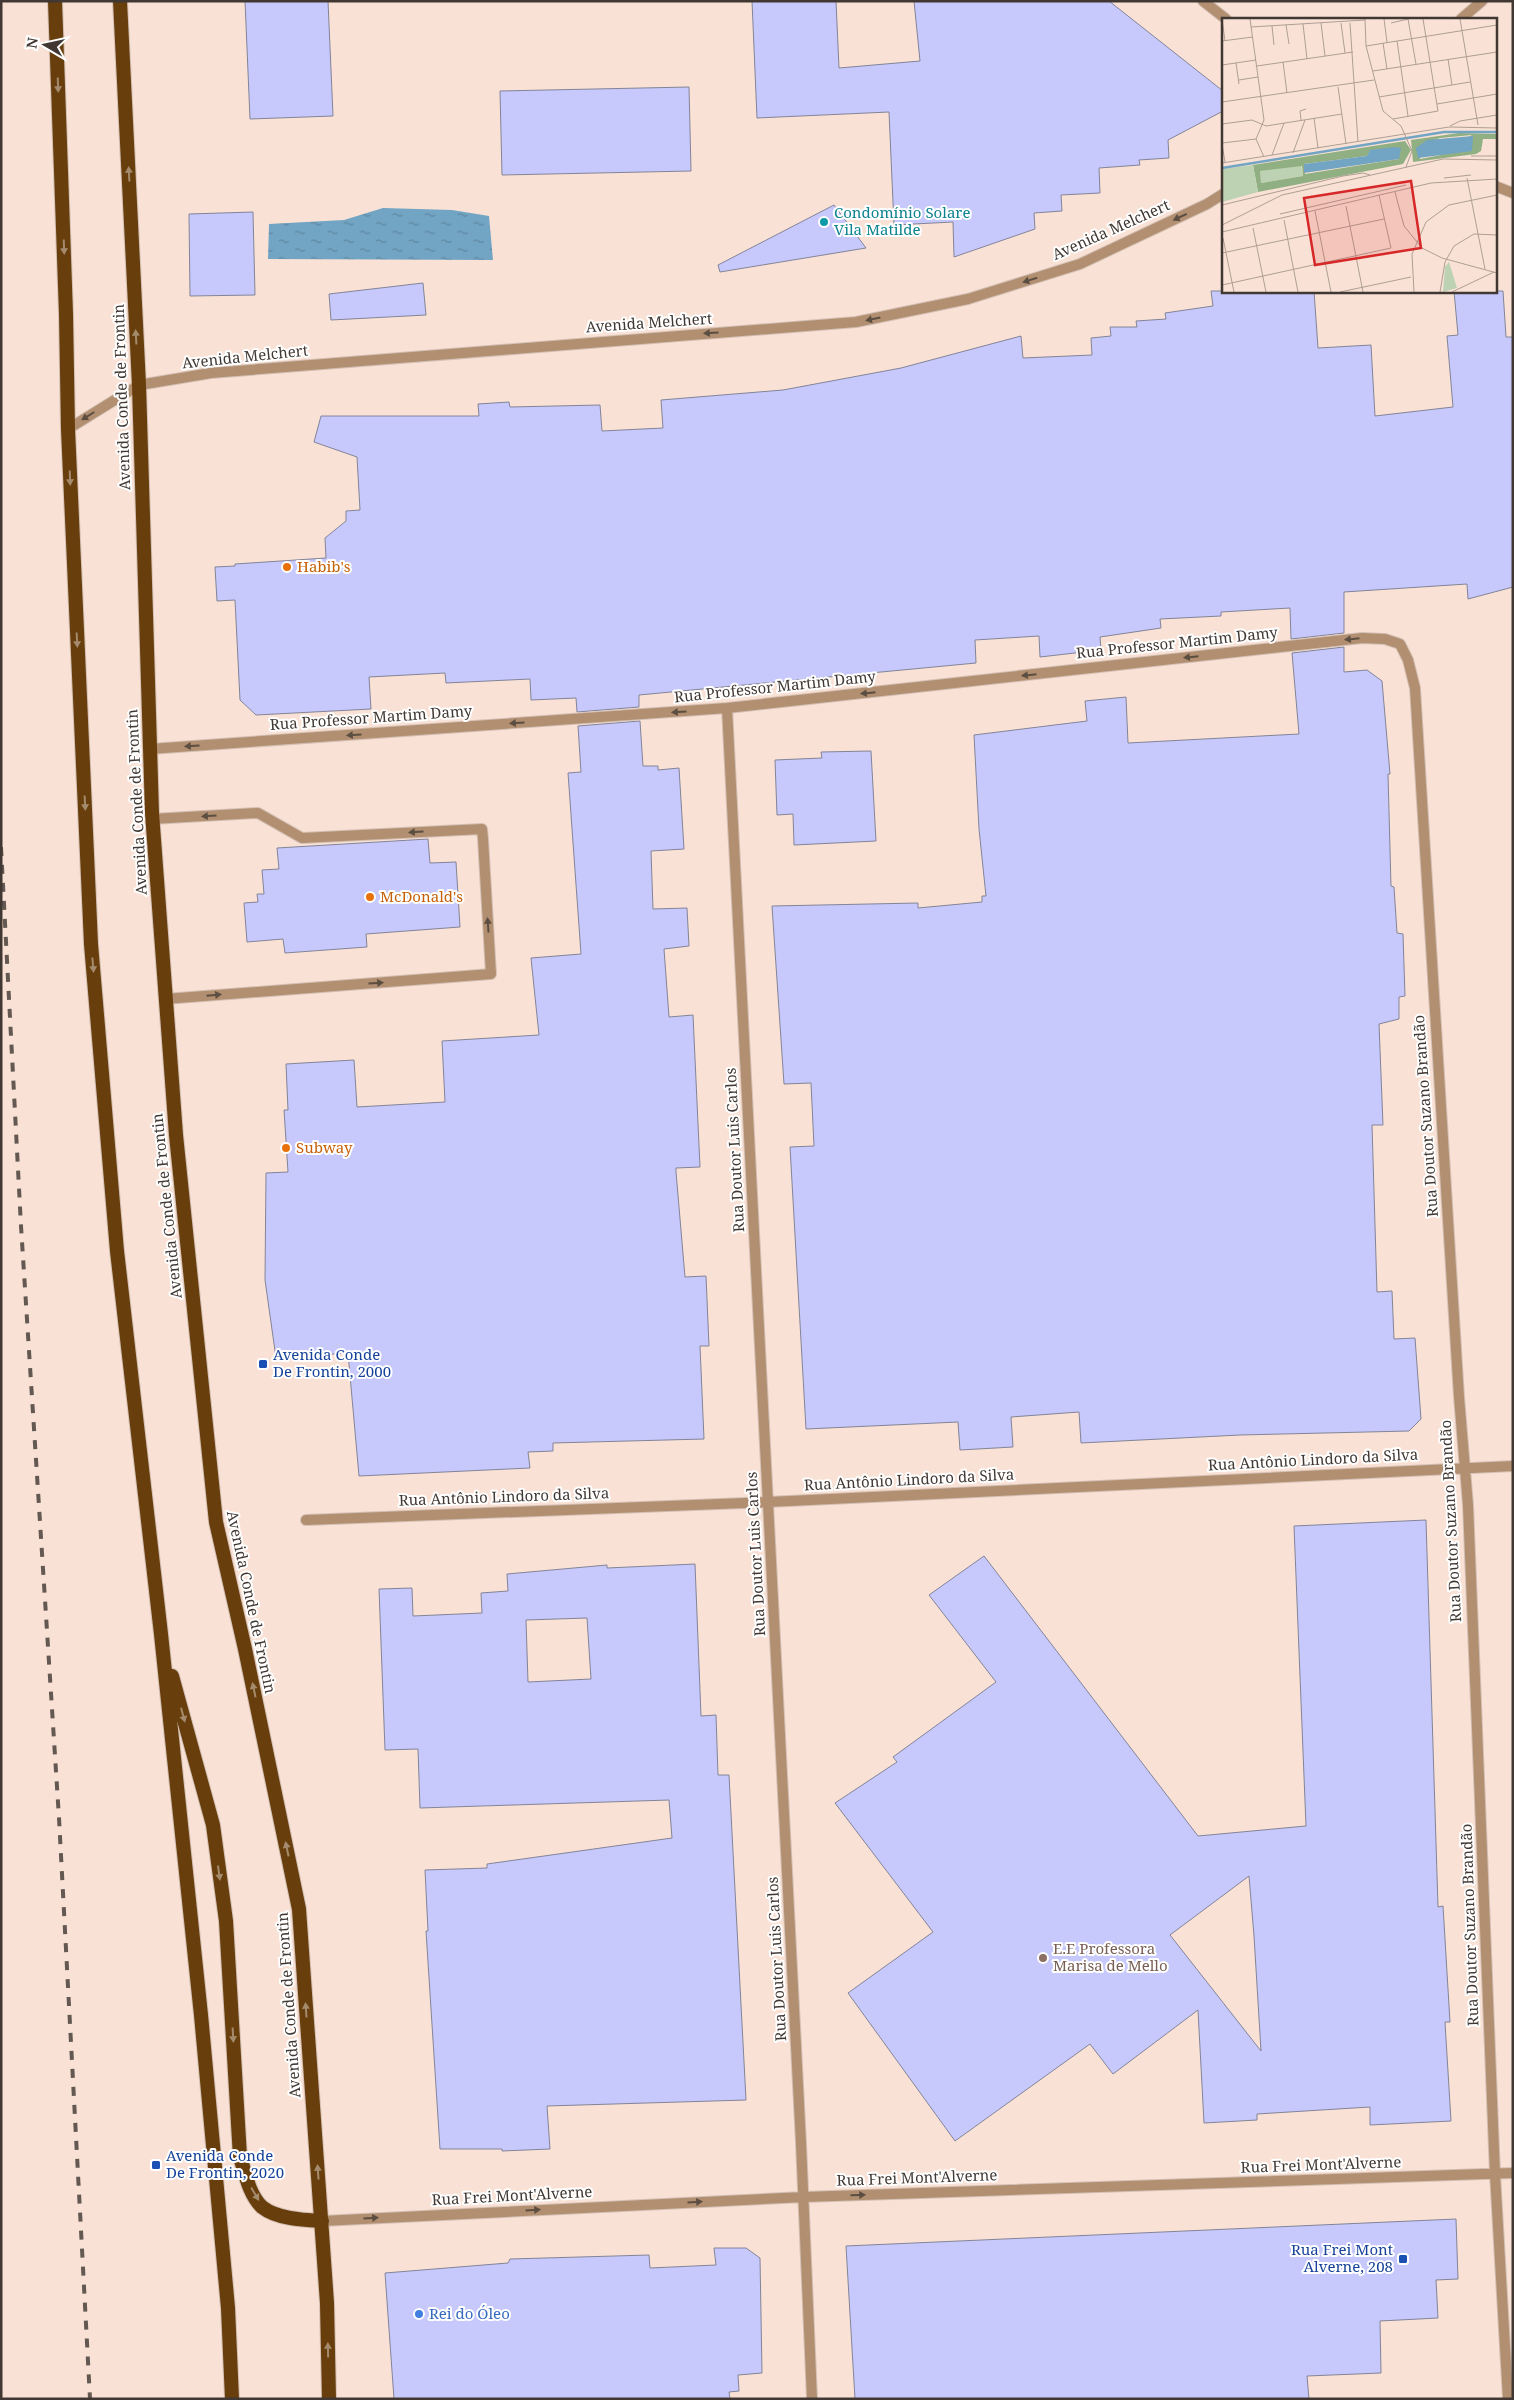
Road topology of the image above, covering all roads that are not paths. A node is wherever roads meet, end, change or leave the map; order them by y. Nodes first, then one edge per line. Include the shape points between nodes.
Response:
1 (55, 1) edge
2 (120, 1) edge
3 (1203, 1) edge
4 (1482, 1) edge
5 (1225, 18) edge
6 (1462, 18) edge
7 (1496, 186) edge
8 (1513, 193) edge
9 (1222, 195) edge
10 (139, 385) junction
11 (68, 429) junction
12 (1400, 644) joint
13 (727, 708) junction
14 (150, 749) junction
15 (152, 819) junction
16 (165, 999) junction
17 (1513, 1466) edge
18 (1464, 1467) junction
19 (768, 1502) junction
20 (306, 1520) dead end
21 (161, 1634) junction
22 (1513, 2173) edge
23 (1495, 2174) junction
24 (804, 2197) junction
25 (322, 2221) junction
26 (232, 2399) edge
27 (329, 2399) edge
28 (812, 2399) edge
29 (1508, 2399) edge

1 -> 11 highway
10 -> 2 highway, Avenida Conde de Frontin
3 - 5 street
4 - 6 street
7 - 8 street
9 -> 10 street, Avenida Melchert via 1080,264 968,299 856,322 211,373
10 -> 11 street, Avenida Melchert
10 - 14 highway, Avenida Conde de Frontin
11 -> 21 highway via 91,944 117,1251
12 -> 13 street, Rua Professor Martim Damy via 1385,638 1362,638
12 - 18 street, Rua Doutor Suzano Brandão via 1415,688
13 -> 14 street, Rua Professor Martim Damy
13 - 19 street, Rua Doutor Luis Carlos
14 - 15 highway, Avenida Conde de Frontin
15 - 16 highway, Avenida Conde de Frontin
16 -> 15 street via 491,974 483,839 482,829 302,838 258,813
25 -> 16 highway, Avenida Conde de Frontin via 299,1909 216,1522
17 - 18 street, Rua Antônio Lindoro da Silva
18 - 19 street, Rua Antônio Lindoro da Silva
18 - 23 street, Rua Doutor Suzano Brandão
19 - 20 street, Rua Antônio Lindoro da Silva
19 - 24 street, Rua Doutor Luis Carlos
21 -> 25 highway via 212,1825 226,1921 240,2157 262,2207 296,2220
21 - 26 highway via 201,2015 228,2308
22 - 23 street, Rua Frei Mont'Alverne
24 -> 23 street, Rua Frei Mont'Alverne
23 - 29 street, Rua Doutor Suzano Brandão
25 -> 24 street, Rua Frei Mont'Alverne
24 - 28 street, Rua Doutor Luis Carlos
27 -> 25 highway, Avenida Conde de Frontin

